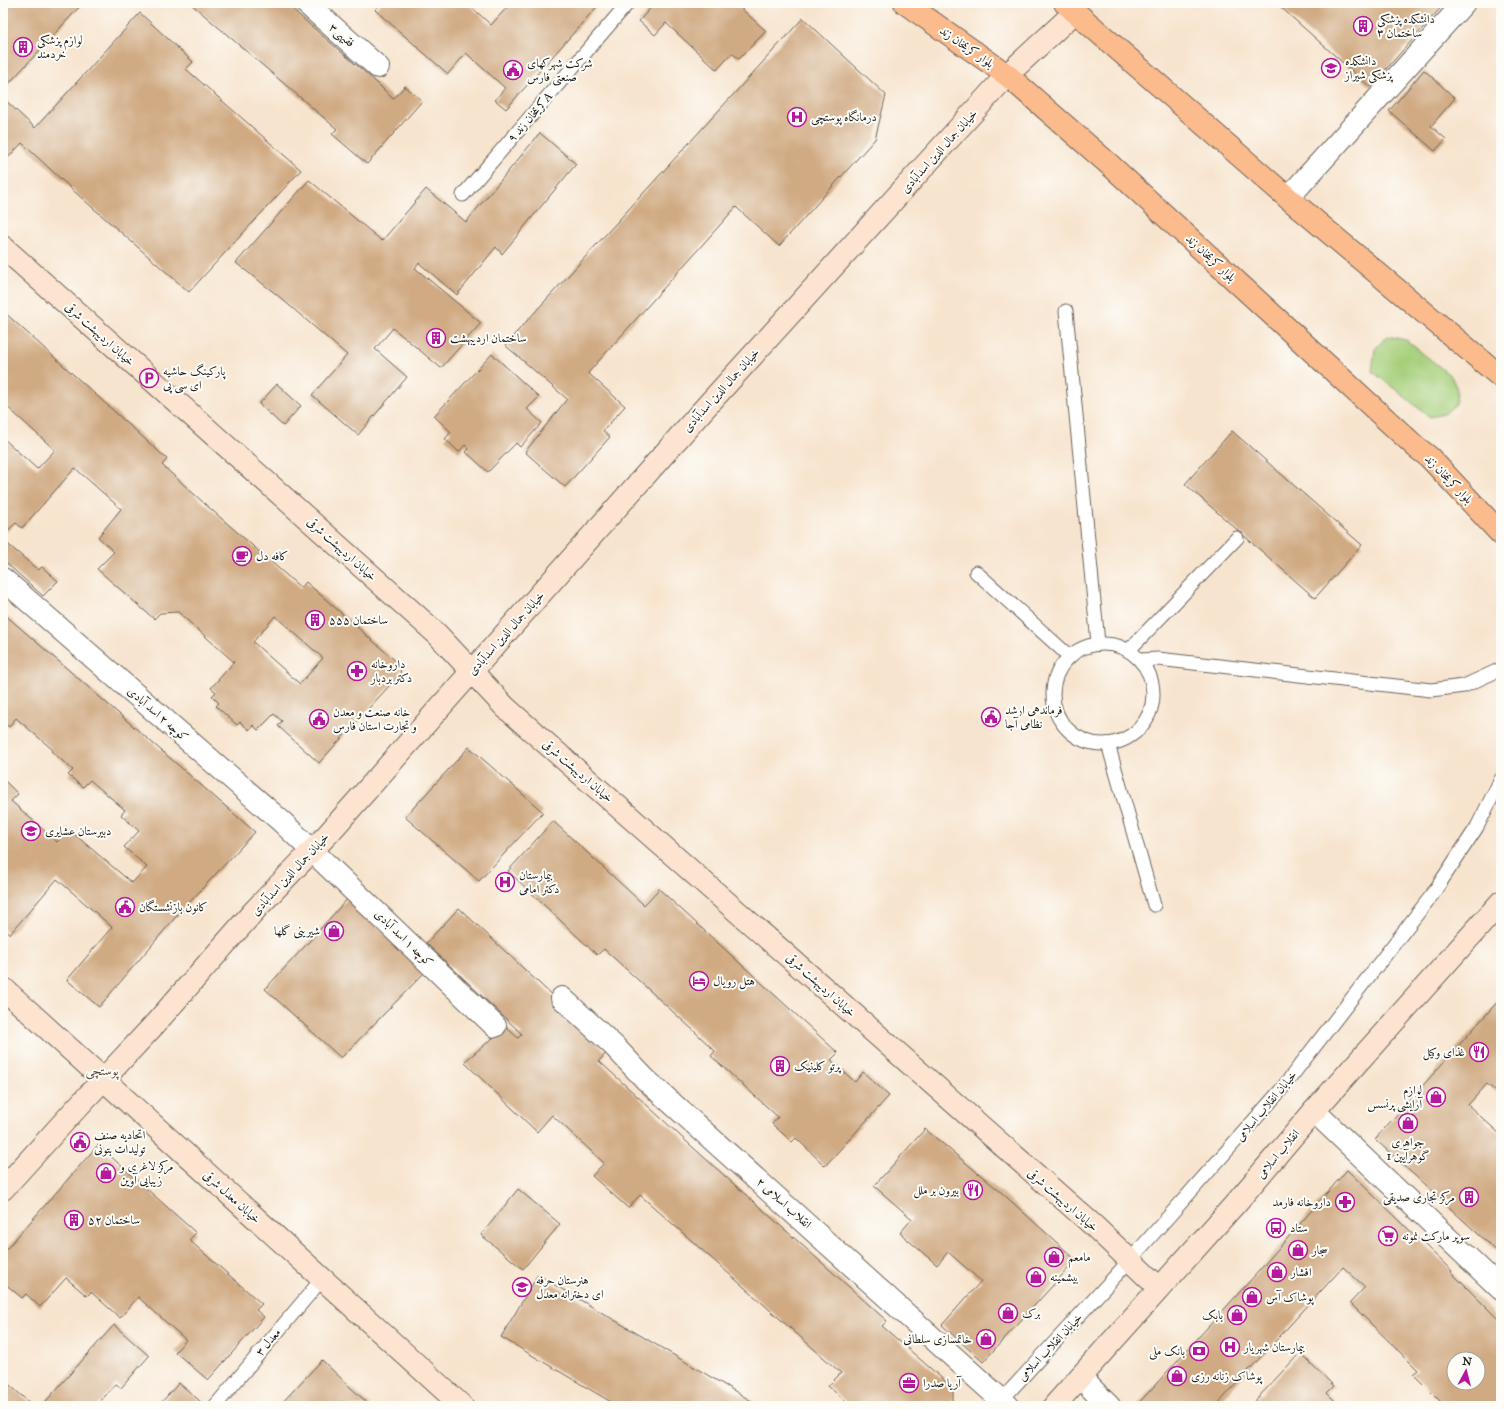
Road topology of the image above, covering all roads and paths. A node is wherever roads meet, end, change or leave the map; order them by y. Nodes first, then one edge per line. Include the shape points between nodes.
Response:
1 (306, 3) edge
2 (628, 3) edge
3 (1464, 3) edge
4 (911, 4) edge
5 (1070, 8) edge
6 (378, 67) dead end
7 (1007, 75) junction
8 (463, 195) dead end
9 (1288, 198) junction
10 (3, 247) edge
11 (1066, 311) dead end
12 (1501, 378) edge
13 (1501, 534) edge
14 (1237, 538) dead end
15 (976, 572) dead end
16 (3, 579) edge
17 (1098, 644) junction
18 (1129, 650) junction
19 (1070, 656) junction
20 (1141, 660) junction
21 (1501, 669) edge
22 (472, 671) junction
23 (1108, 744) junction
24 (1501, 779) edge
25 (312, 850) junction
26 (1501, 902) edge
27 (1154, 905) dead end
28 (3, 988) edge
29 (562, 998) dead end
30 (495, 1026) dead end
31 (104, 1080) junction
32 (1314, 1111) junction
33 (3, 1189) edge
34 (1130, 1260) junction
35 (322, 1278) junction
36 (1159, 1288) junction
37 (1501, 1289) edge
38 (1080, 1376) junction
39 (1002, 1404) edge
40 (215, 1406) edge
41 (462, 1406) edge
42 (1054, 1406) edge
43 (1109, 1406) edge

1 - 6 street, فقیهی۳
2 - 8 lane, کریمخان زند ۹A
3 - 9 street
4 - 7 main road, بلوار کریمخان زند
5 - 7 main road, خیابان جمال الدین اسدآبادی
5 - 9 main road
7 - 13 main road, بلوار کریمخان زند via 1110,165 1429,457
7 - 22 main road, خیابان جمال الدین اسدآبادی via 703,410
9 - 12 main road
10 - 22 main road, خیابان اردیبهشت شرقی via 437,634
11 - 17 lane
14 - 18 lane
15 - 19 lane
16 - 25 street, کوچه ۲ اسد آبادی
17 - 18 lane via 1114,644
17 - 19 lane via 1083,648
18 - 20 lane
19 - 23 lane via 1059,668 1054,683 1053,698 1057,714 1066,727 1078,737
20 - 21 lane via 1158,659 1431,690 1464,686
20 - 23 lane via 1150,673 1154,688 1153,704 1147,719 1137,731 1123,740
22 - 25 main road, خیابان جمال الدین اسدآبادی
22 - 34 main road, خیابان اردیبهشت شرقی via 506,707
23 - 27 lane
24 - 34 lane, خیابان انقلاب اسلامی via 1477,827 1432,895 1280,1091
25 - 30 street, کوچه ۱ اسد آبادی
25 - 31 main road, خیابان جمال الدین اسدآبادی
26 - 32 main road, انقلاب اسلامی
28 - 31 main road, خیابان معدل شرقی
29 - 39 street, ۲ انقلاب اسلامی via 645,1079
31 - 33 main road, خیابان جمال الدین اسدآبادی
31 - 35 main road, خیابان معدل شرقی
32 - 36 main road, انقلاب اسلامی
32 - 37 street
34 - 36 main road, خیابان اردیبهشت شرقی
34 - 39 lane, خیابان انقلاب اسلامی
35 - 40 lane, ۳ معدل
35 - 41 main road, خیابان معدل شرقی
36 - 38 main road, انقلاب اسلامی
38 - 42 main road, انقلاب اسلامی
38 - 43 street

